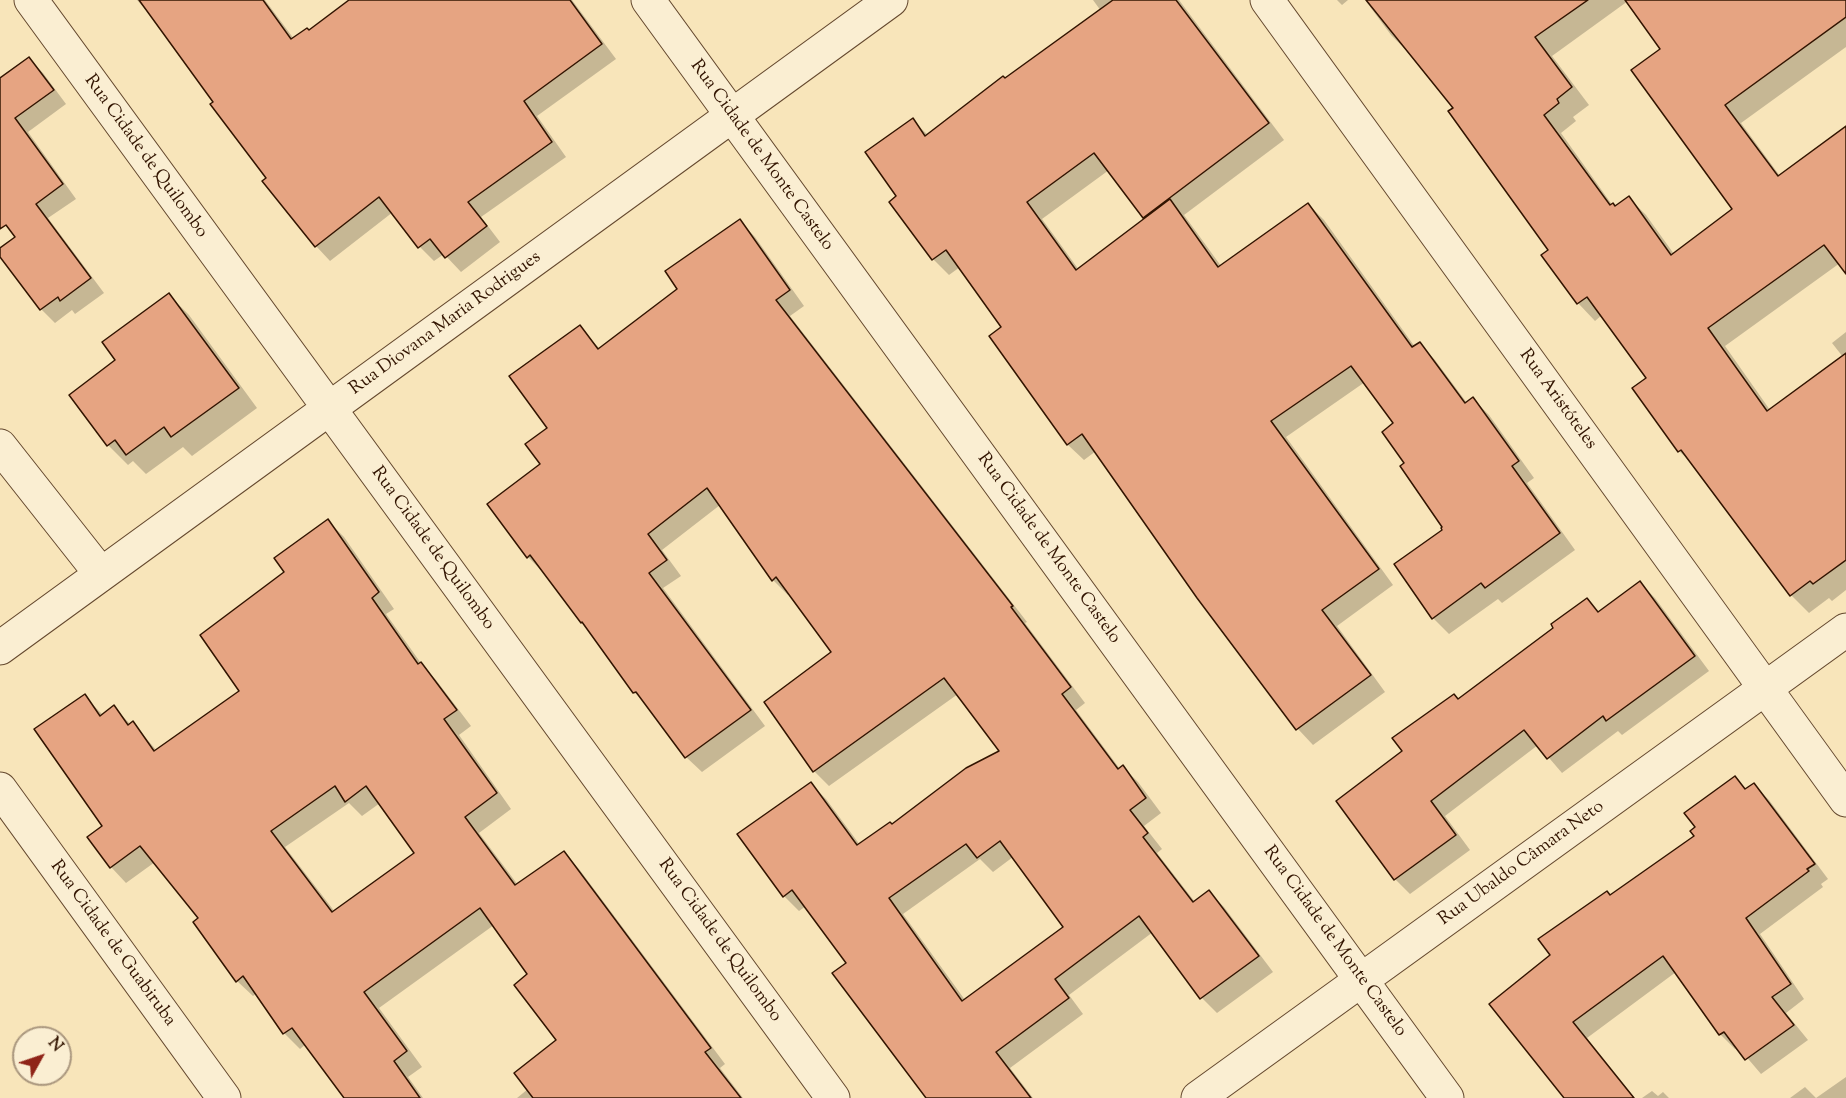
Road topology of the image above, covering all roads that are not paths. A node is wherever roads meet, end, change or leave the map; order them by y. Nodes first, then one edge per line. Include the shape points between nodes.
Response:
1 (31, 0) edge
2 (648, 0) edge
3 (891, 0) edge
4 (1267, 0) edge
5 (732, 116) junction
6 (329, 409) junction
7 (0, 446) edge
8 (101, 574) junction
9 (1846, 630) edge
10 (0, 648) edge
11 (1765, 688) junction
12 (0, 789) edge
13 (1846, 800) edge
14 (1362, 980) junction
15 (224, 1098) edge
16 (833, 1098) edge
17 (1198, 1098) edge
18 (1447, 1098) edge

1 - 6 street, Rua Cidade de Quilombo
2 - 5 street, Rua Cidade de Monte Castelo
3 - 5 street, Rua Diovana Maria Rodrigues
4 - 11 street, Rua Aristóteles
5 - 6 street, Rua Diovana Maria Rodrigues
5 - 14 street, Rua Cidade de Monte Castelo
6 - 8 street, Rua Diovana Maria Rodrigues
6 - 16 street, Rua Cidade de Quilombo
7 - 8 street
8 - 10 street, Rua Diovana Maria Rodrigues
9 - 11 street, Rua Ubaldo Câmara Neto
11 - 13 street, Rua Aristóteles
11 - 14 street, Rua Ubaldo Câmara Neto
12 - 15 street, Rua Cidade de Guabiruba
14 - 17 street, Rua Ubaldo Câmara Neto
14 - 18 street, Rua Cidade de Monte Castelo

